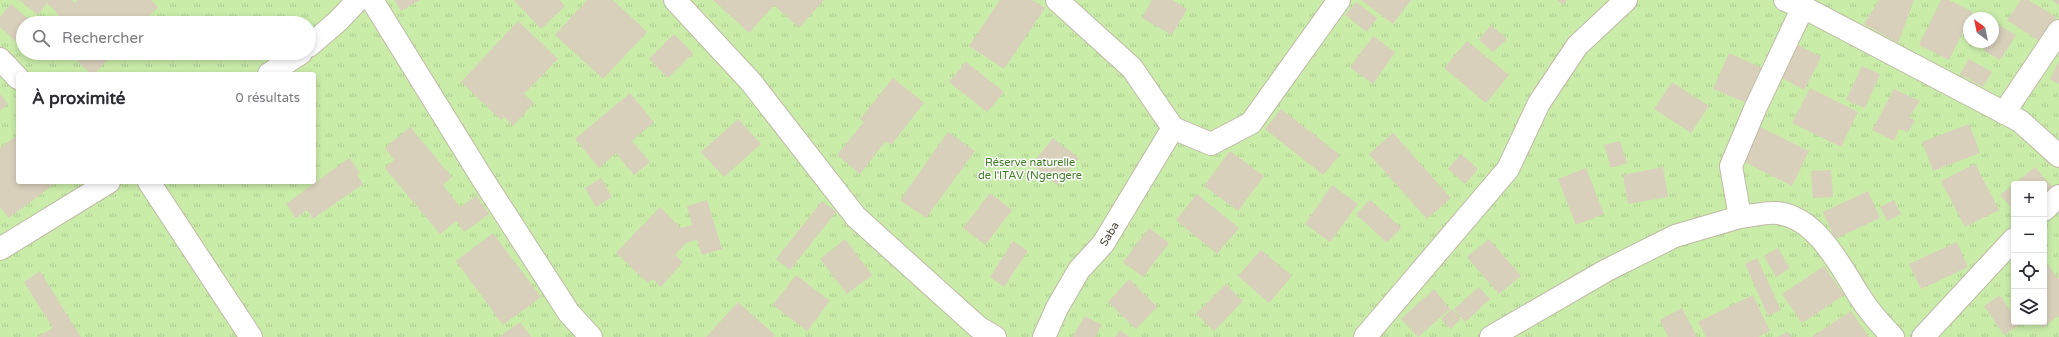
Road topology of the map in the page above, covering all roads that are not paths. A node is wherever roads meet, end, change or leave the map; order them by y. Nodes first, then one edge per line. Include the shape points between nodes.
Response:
1 (358, 0) edge
2 (372, 0) edge
3 (675, 0) edge
4 (1057, 0) edge
5 (1339, 0) edge
6 (1626, 0) edge
7 (1794, 3) edge
8 (2059, 31) edge
9 (316, 40) edge
10 (0, 59) edge
11 (291, 60) edge
12 (273, 72) edge
13 (16, 76) edge
14 (2004, 113) junction
15 (1173, 128) junction
16 (2059, 156) edge
17 (106, 184) edge
18 (150, 184) edge
19 (2059, 196) edge
20 (2047, 207) edge
21 (1740, 217) junction
22 (2011, 242) edge
23 (0, 250) edge
24 (981, 334) edge
25 (251, 337) edge
26 (591, 337) edge
27 (1044, 337) edge
28 (1365, 337) edge
29 (1492, 337) edge
30 (1893, 337) edge
31 (1923, 337) edge

1 - 9 street
2 - 26 street via 494,198 569,313
3 - 24 street via 750,82 856,217
4 - 15 street via 1132,68
5 - 15 street via 1250,123 1211,144
6 - 28 street via 1577,46 1539,103 1508,169
7 - 14 street
7 - 21 street via 1731,166
8 - 14 street
10 - 13 street
11 - 12 street
14 - 16 street via 2020,121
15 - 27 street, Saba via 1103,244 1079,270
17 - 23 street
18 - 25 street
19 - 20 street
21 - 29 street via 1675,236 1607,270
21 - 30 street via 1776,213 1797,220 1821,240 1840,264 1860,298
22 - 31 street

